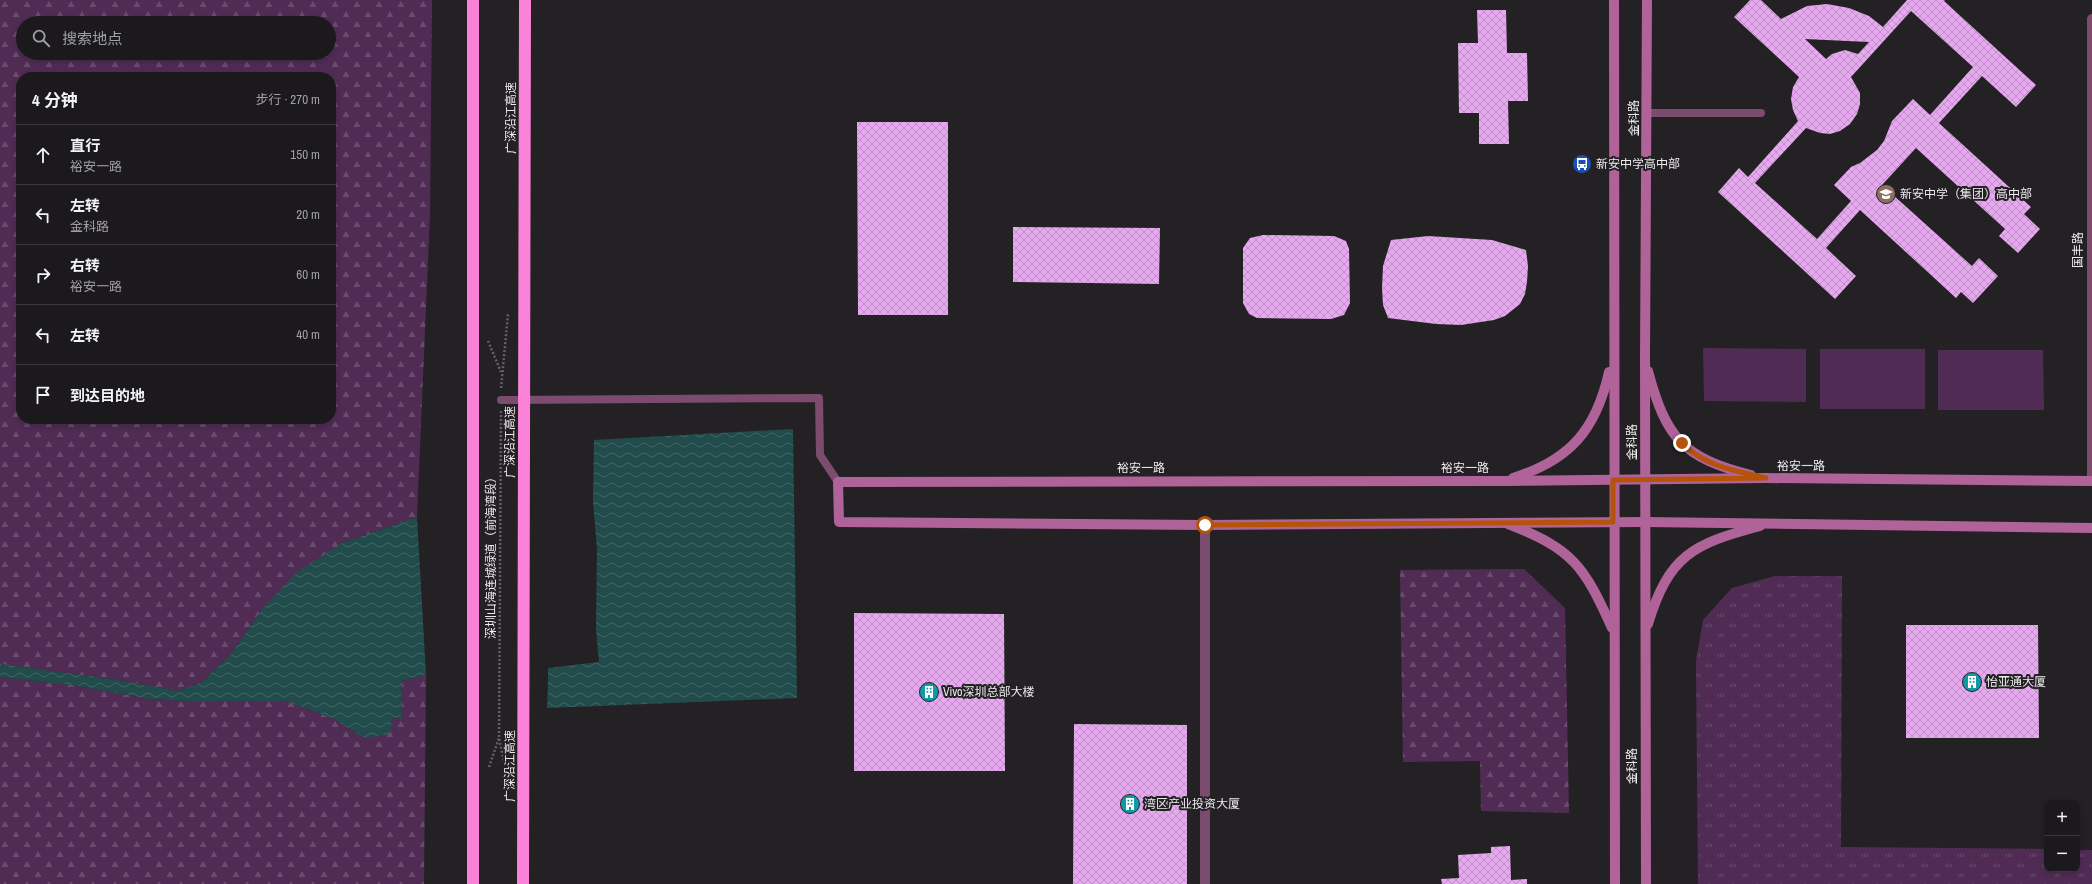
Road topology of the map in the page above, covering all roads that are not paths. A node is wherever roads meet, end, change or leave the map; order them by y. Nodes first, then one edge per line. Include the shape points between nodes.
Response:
1 (473, 0) edge
2 (525, 0) edge
3 (1614, 0) edge
4 (1647, 0) edge
5 (2092, 19) edge
6 (1647, 113) junction
7 (1761, 113) dead end
8 (1613, 352) junction
9 (1645, 357) junction
10 (501, 400) road end
11 (1766, 478) junction
12 (1645, 479) junction
13 (1613, 480) junction
14 (1502, 481) junction
15 (2092, 481) edge
16 (838, 482) junction
17 (1502, 522) junction
18 (1613, 522) junction
19 (1645, 522) junction
20 (1772, 522) junction
21 (1205, 525) junction
22 (2092, 528) edge
23 (1613, 632) junction
24 (1645, 636) junction
25 (473, 884) edge
26 (523, 884) edge
27 (1205, 884) edge
28 (1615, 884) edge
29 (1646, 884) edge

1 - 25 highway
2 - 26 highway, 广深沿江高速, bridge
3 - 8 main road, 金科路
4 - 6 main road, 金科路
5 - 15 street, 国丰路
6 - 7 lane
6 - 9 main road, 金科路
8 - 13 main road, 金科路
8 - 14 main road via 1605,390 1598,408 1579,439 1566,451 1536,470
9 - 11 main road via 1662,415 1671,432 1686,447 1715,465
9 - 12 main road, 金科路
10 - 16 lane via 819,398 820,455
11 - 12 main road, 裕安一路
11 - 15 main road, 裕安一路
12 - 13 main road, 裕安一路
12 - 19 main road, 金科路
13 - 14 main road, 裕安一路
13 - 18 main road, 金科路
14 - 16 main road, 裕安一路
16 - 21 main road via 839,522
17 - 18 main road
17 - 21 main road
17 - 23 main road via 1546,541 1572,559 1590,582
18 - 19 main road
18 - 23 main road, 金科路
19 - 20 main road
19 - 24 main road, 金科路
20 - 22 main road
20 - 24 main road via 1711,541 1681,559 1662,586
21 - 27 street
23 - 28 main road, 金科路
24 - 29 main road, 金科路

